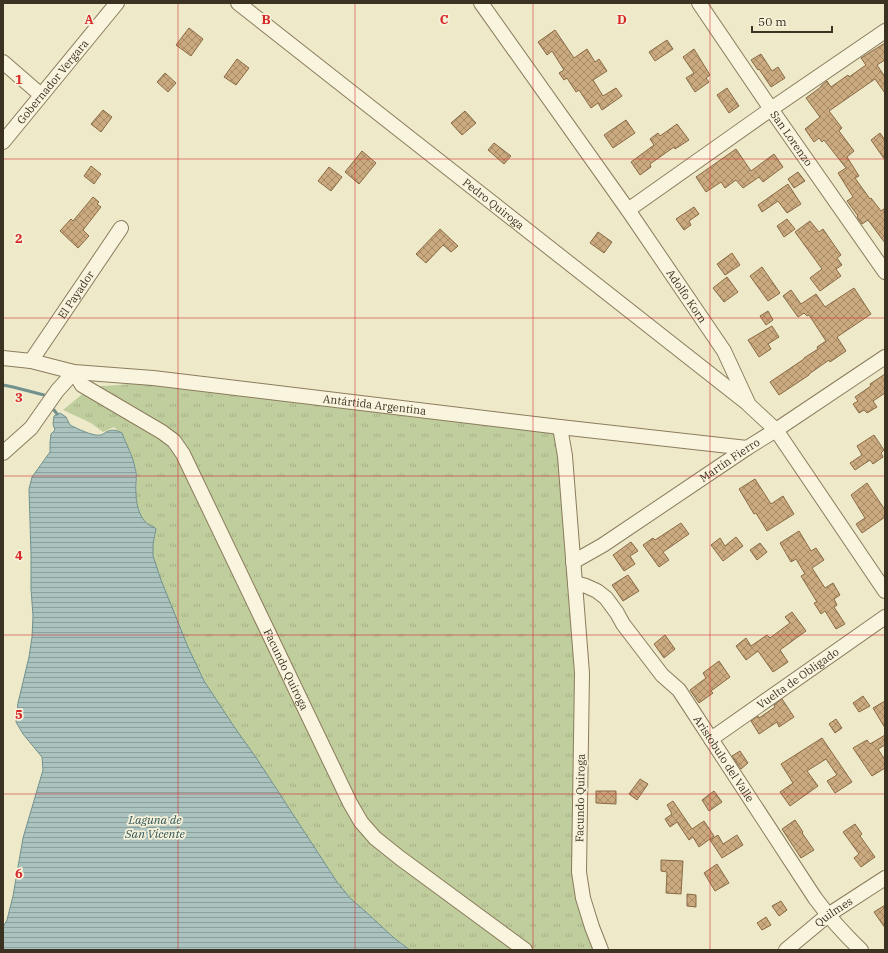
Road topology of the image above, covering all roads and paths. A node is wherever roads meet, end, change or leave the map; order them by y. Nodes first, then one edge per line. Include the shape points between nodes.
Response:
1 (117, 3) edge
2 (238, 3) edge
3 (481, 3) edge
4 (699, 3) edge
5 (885, 31) edge
6 (3, 62) edge
7 (41, 95) junction
8 (771, 109) junction
9 (3, 142) edge
10 (628, 210) junction
11 (121, 228) dead end
12 (885, 272) edge
13 (885, 357) edge
14 (3, 358) edge
15 (31, 361) junction
16 (74, 372) junction
17 (749, 405) junction
18 (560, 427) junction
19 (776, 430) junction
20 (747, 448) junction
21 (3, 453) edge
22 (573, 562) junction
23 (575, 583) junction
24 (885, 592) edge
25 (885, 617) edge
26 (711, 740) junction
27 (885, 878) edge
28 (828, 915) junction
29 (525, 950) edge
30 (601, 950) edge
31 (786, 950) edge
32 (861, 950) edge

1 - 7 street, Gobernador Vergara
2 - 17 street, Pedro Quiroga
3 - 10 street, Adolfo Korn
4 - 8 street, San Lorenzo
5 - 8 street
6 - 7 street
7 - 9 street, Gobernador Vergara
8 - 10 street
8 - 12 street, San Lorenzo
10 - 17 street, Adolfo Korn via 724,351
11 - 15 street, El Payador
13 - 19 street, Martín Fierro
14 - 15 street, Antártida Argentina
15 - 16 street, Antártida Argentina
16 - 18 street, Antártida Argentina via 154,378
16 - 21 street via 31,428
16 - 29 street, Facundo Quiroga via 82,385 162,432 174,441 183,454 361,822 375,838 400,858
17 - 19 street, Adolfo Korn
18 - 20 street, Antártida Argentina
18 - 22 street, Facundo Quiroga via 565,456
19 - 20 street, Martín Fierro
19 - 24 street, Adolfo Korn
20 - 22 street, Martín Fierro via 603,545
22 - 23 street, Facundo Quiroga
23 - 26 street, Aristobulo del Valle via 597,591 606,598 662,675 680,690
23 - 30 street, Facundo Quiroga via 582,673 579,872 583,898
25 - 26 street, Vuelta de Obligado
26 - 28 street, Aristobulo del Valle
27 - 28 street, Quilmes
28 - 31 street, Quilmes
28 - 32 street, Aristobulo del Valle

